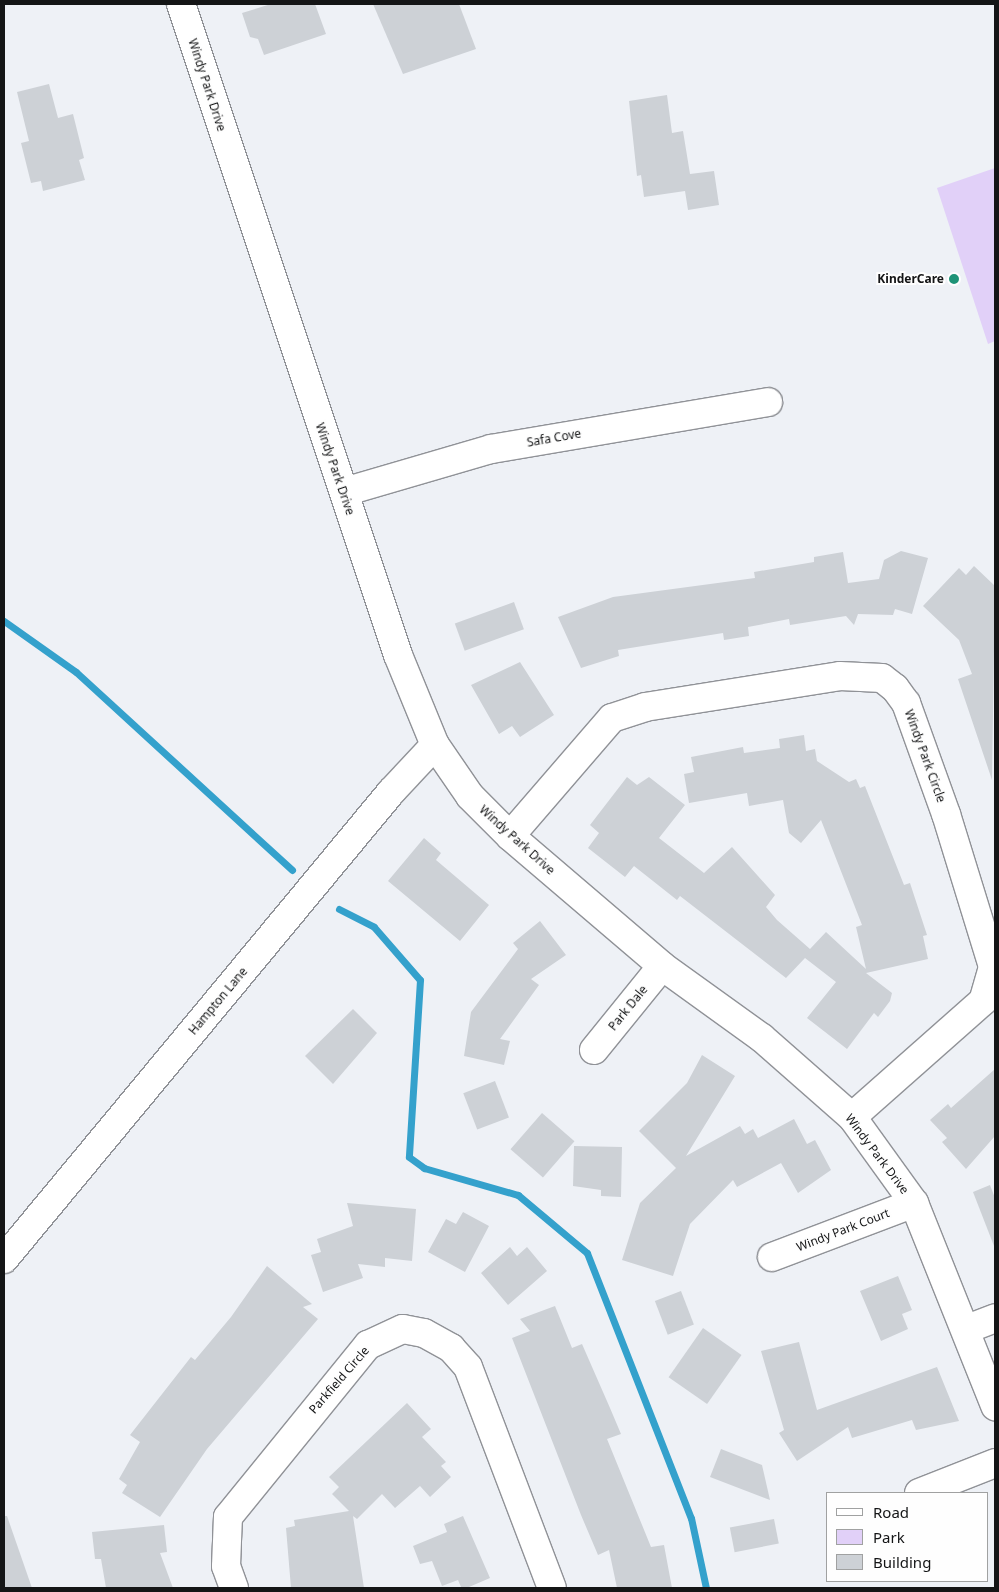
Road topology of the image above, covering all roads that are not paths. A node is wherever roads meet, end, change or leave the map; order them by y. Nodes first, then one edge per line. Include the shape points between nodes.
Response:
1 (181, 4) edge
2 (768, 402) dead end
3 (344, 492) junction
4 (435, 745) junction
5 (510, 836) junction
6 (662, 966) junction
7 (594, 1050) dead end
8 (852, 1117) junction
9 (914, 1203) junction
10 (772, 1257) dead end
11 (4, 1259) edge
12 (995, 1318) edge
13 (967, 1329) junction
14 (995, 1406) edge
15 (995, 1463) edge
16 (921, 1492) edge
17 (234, 1588) edge
18 (552, 1588) edge

1 - 3 street, Windy Park Drive
2 - 3 street, Safa Cove via 491,449
3 - 4 street, Windy Park Drive via 398,655
4 - 5 street, Windy Park Drive via 470,796
4 - 11 street, Hampton Lane via 390,792
5 - 6 street, Windy Park Drive
5 - 8 street, Windy Park Circle via 612,718 663,704 840,676 882,678 895,688 906,703 946,814 993,967 983,1001
6 - 7 street, Park Dale
6 - 8 street, Windy Park Drive via 762,1038
8 - 9 street, Windy Park Drive
9 - 10 street, Windy Park Court
9 - 13 street, Windy Park Drive
12 - 13 street
13 - 14 street, Windy Park Drive
15 - 16 street
17 - 18 street, Parkfield Circle via 226,1566 225,1530 235,1506 368,1344 403,1329 424,1333 451,1348 468,1366

